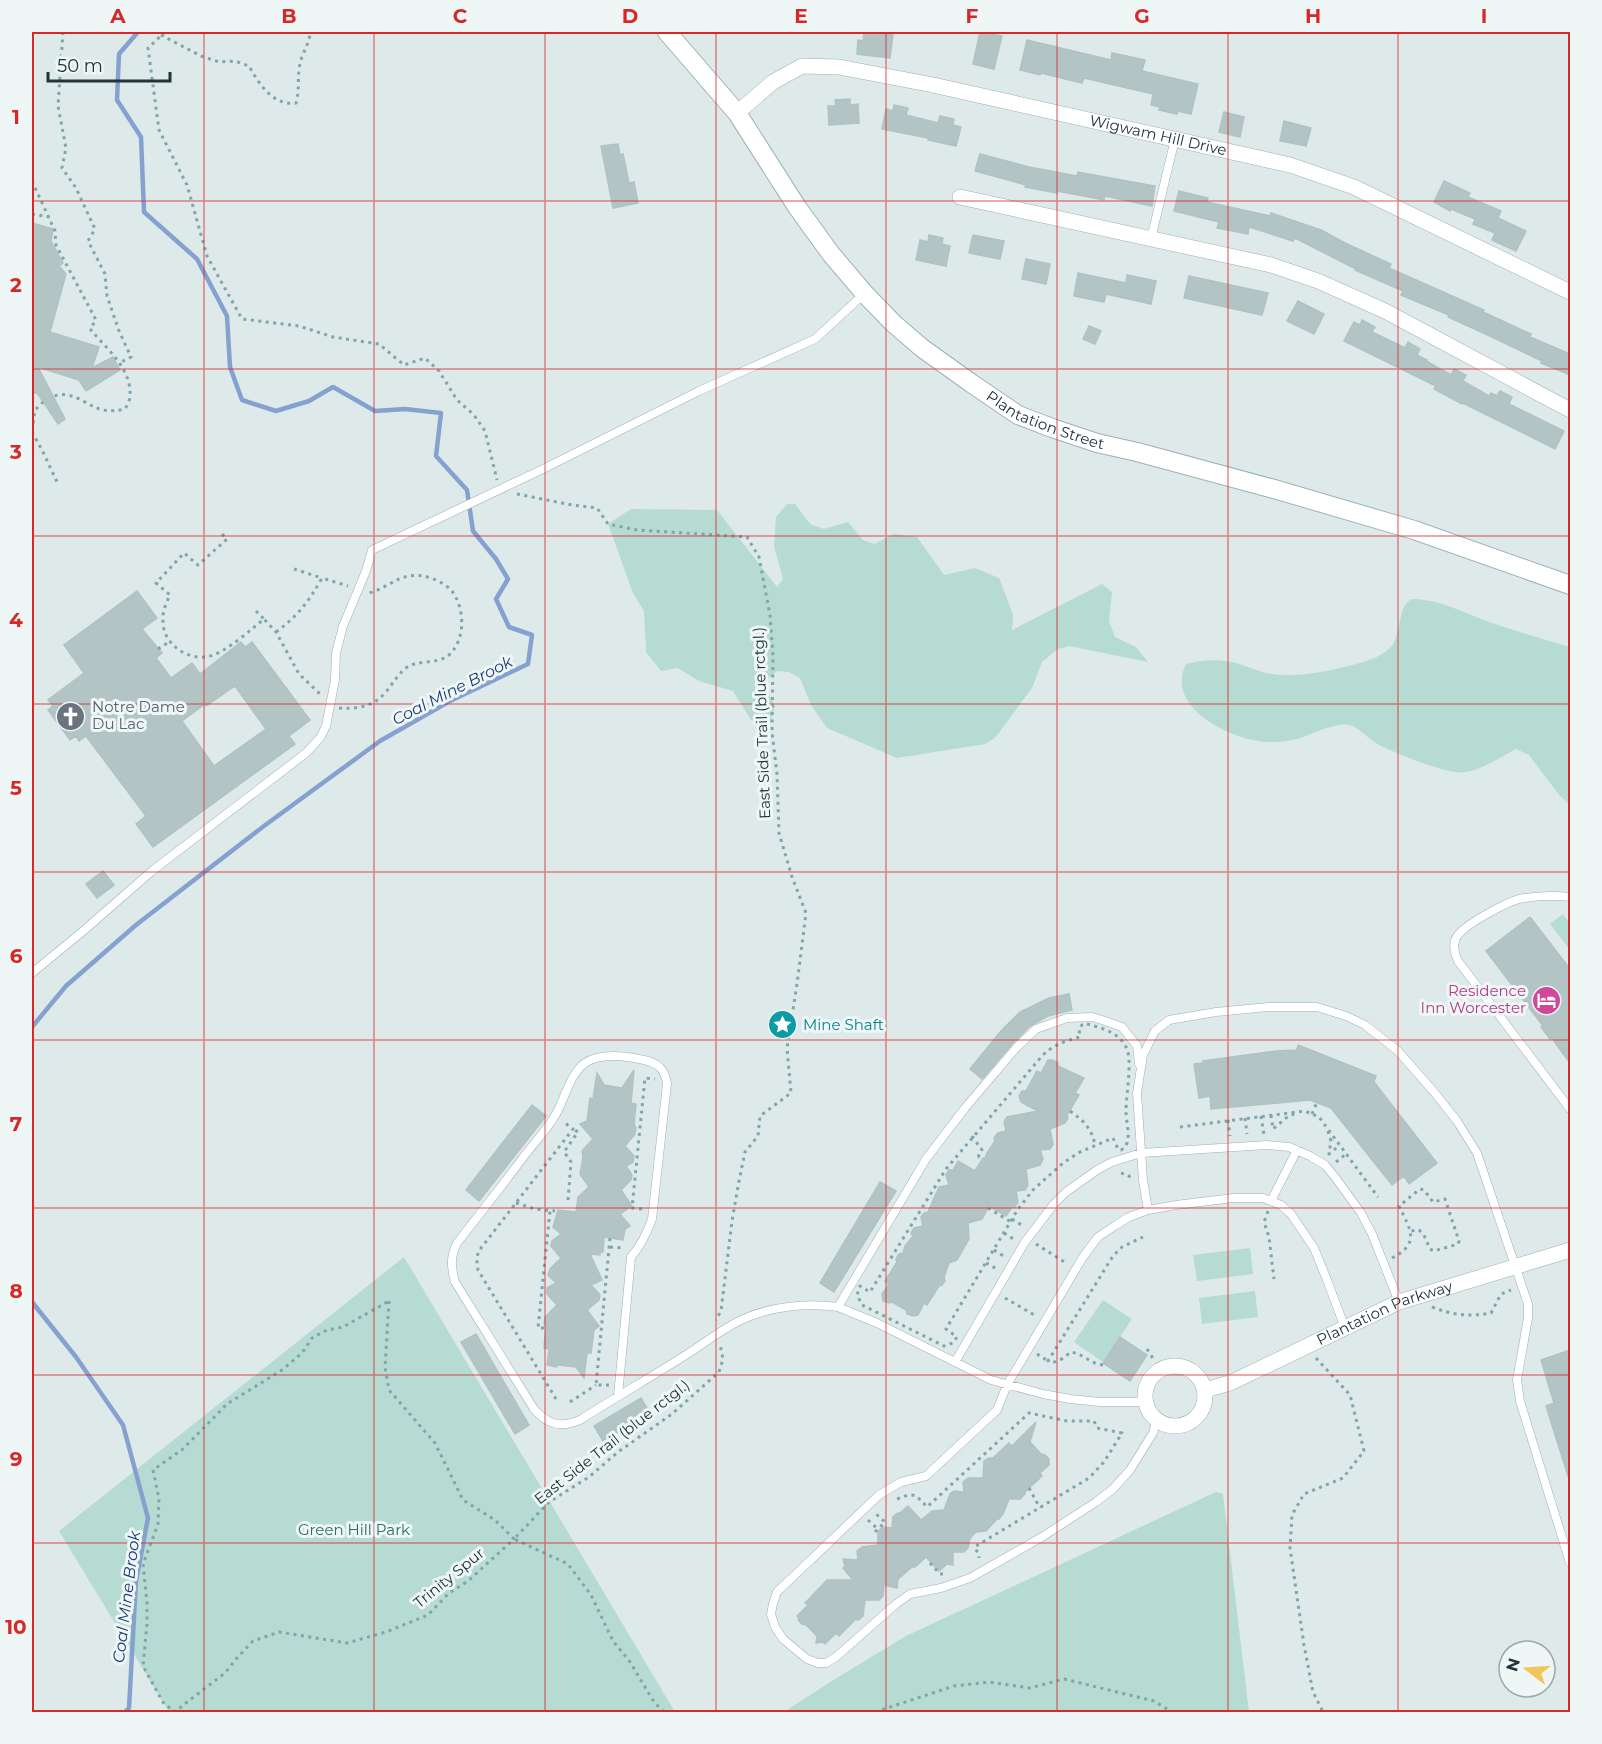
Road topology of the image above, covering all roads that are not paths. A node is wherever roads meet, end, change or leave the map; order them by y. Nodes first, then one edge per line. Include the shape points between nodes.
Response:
1 (667, 32) edge
2 (737, 113) junction
3 (1175, 139) junction
4 (960, 197) dead end
5 (1151, 239) junction
6 (1570, 292) edge
7 (865, 294) junction
8 (1570, 410) edge
9 (1570, 585) edge
10 (1570, 897) edge
11 (32, 973) edge
12 (1140, 1068) junction
13 (1570, 1108) edge
14 (1297, 1150) junction
15 (1141, 1153) junction
16 (1271, 1201) junction
17 (1148, 1210) junction
18 (1570, 1250) edge
19 (1516, 1266) junction
20 (1399, 1302) junction
21 (838, 1307) junction
22 (1345, 1328) junction
23 (955, 1362) junction
24 (1007, 1385) junction
25 (1205, 1390) junction
26 (618, 1396) junction
27 (1146, 1402) junction
28 (1157, 1419) junction
29 (1570, 1563) edge

1 - 2 main road, Plantation Street
2 - 3 street, Wigwam Hill Drive via 773,82 802,66 838,67
2 - 7 main road, Plantation Street via 797,207
3 - 5 lane
3 - 6 street, Wigwam Hill Drive via 1284,164 1354,187
4 - 5 street
5 - 8 street via 1271,265 1318,281 1384,311
7 - 9 main road, Plantation Street via 922,348 1018,414 1097,443 1414,530
7 - 11 lane via 815,339 372,550 343,626 331,705 320,738 306,753 152,871
10 - 13 lane via 1520,899 1500,906 1458,934 1454,946 1458,962
12 - 15 lane via 1137,1093
12 - 19 lane via 1148,1042 1169,1020 1268,1007 1317,1007 1365,1025 1398,1051 1457,1121 1477,1153
12 - 21 lane via 1137,1046 1122,1027 1092,1017 1067,1018 1036,1029 1016,1047 926,1159
14 - 15 lane via 1248,1145
14 - 16 lane
14 - 20 lane via 1324,1165 1348,1194 1372,1234
15 - 17 lane
15 - 23 lane via 1097,1170 1054,1204 1025,1242
16 - 17 lane via 1233,1198
16 - 22 lane via 1291,1214 1314,1248
17 - 24 lane via 1098,1237
18 - 19 street, Plantation Parkway
19 - 20 street, Plantation Parkway
19 - 29 lane via 1528,1304 1517,1380 1520,1401
20 - 22 street, Plantation Parkway
21 - 23 lane
21 - 26 lane via 814,1304 768,1310 741,1319
22 - 25 street, Plantation Parkway via 1230,1383
23 - 24 lane
24 - 27 lane via 1070,1399
24 - 28 lane via 997,1410 926,1476 901,1482 879,1495 777,1592 771,1614 775,1627 807,1659 826,1663 836,1658 910,1594 970,1578 1096,1502 1130,1470 1153,1433
25 - 27 street via 1196,1374 1170,1366 1148,1383
25 - 28 street via 1205,1401 1195,1419 1176,1426
26 - 26 lane via 567,1425 553,1424 540,1417 455,1282 451,1255 555,1117 576,1072 585,1063 603,1056 658,1065 664,1070 667,1084 652,1219 648,1233 631,1257
27 - 28 street

